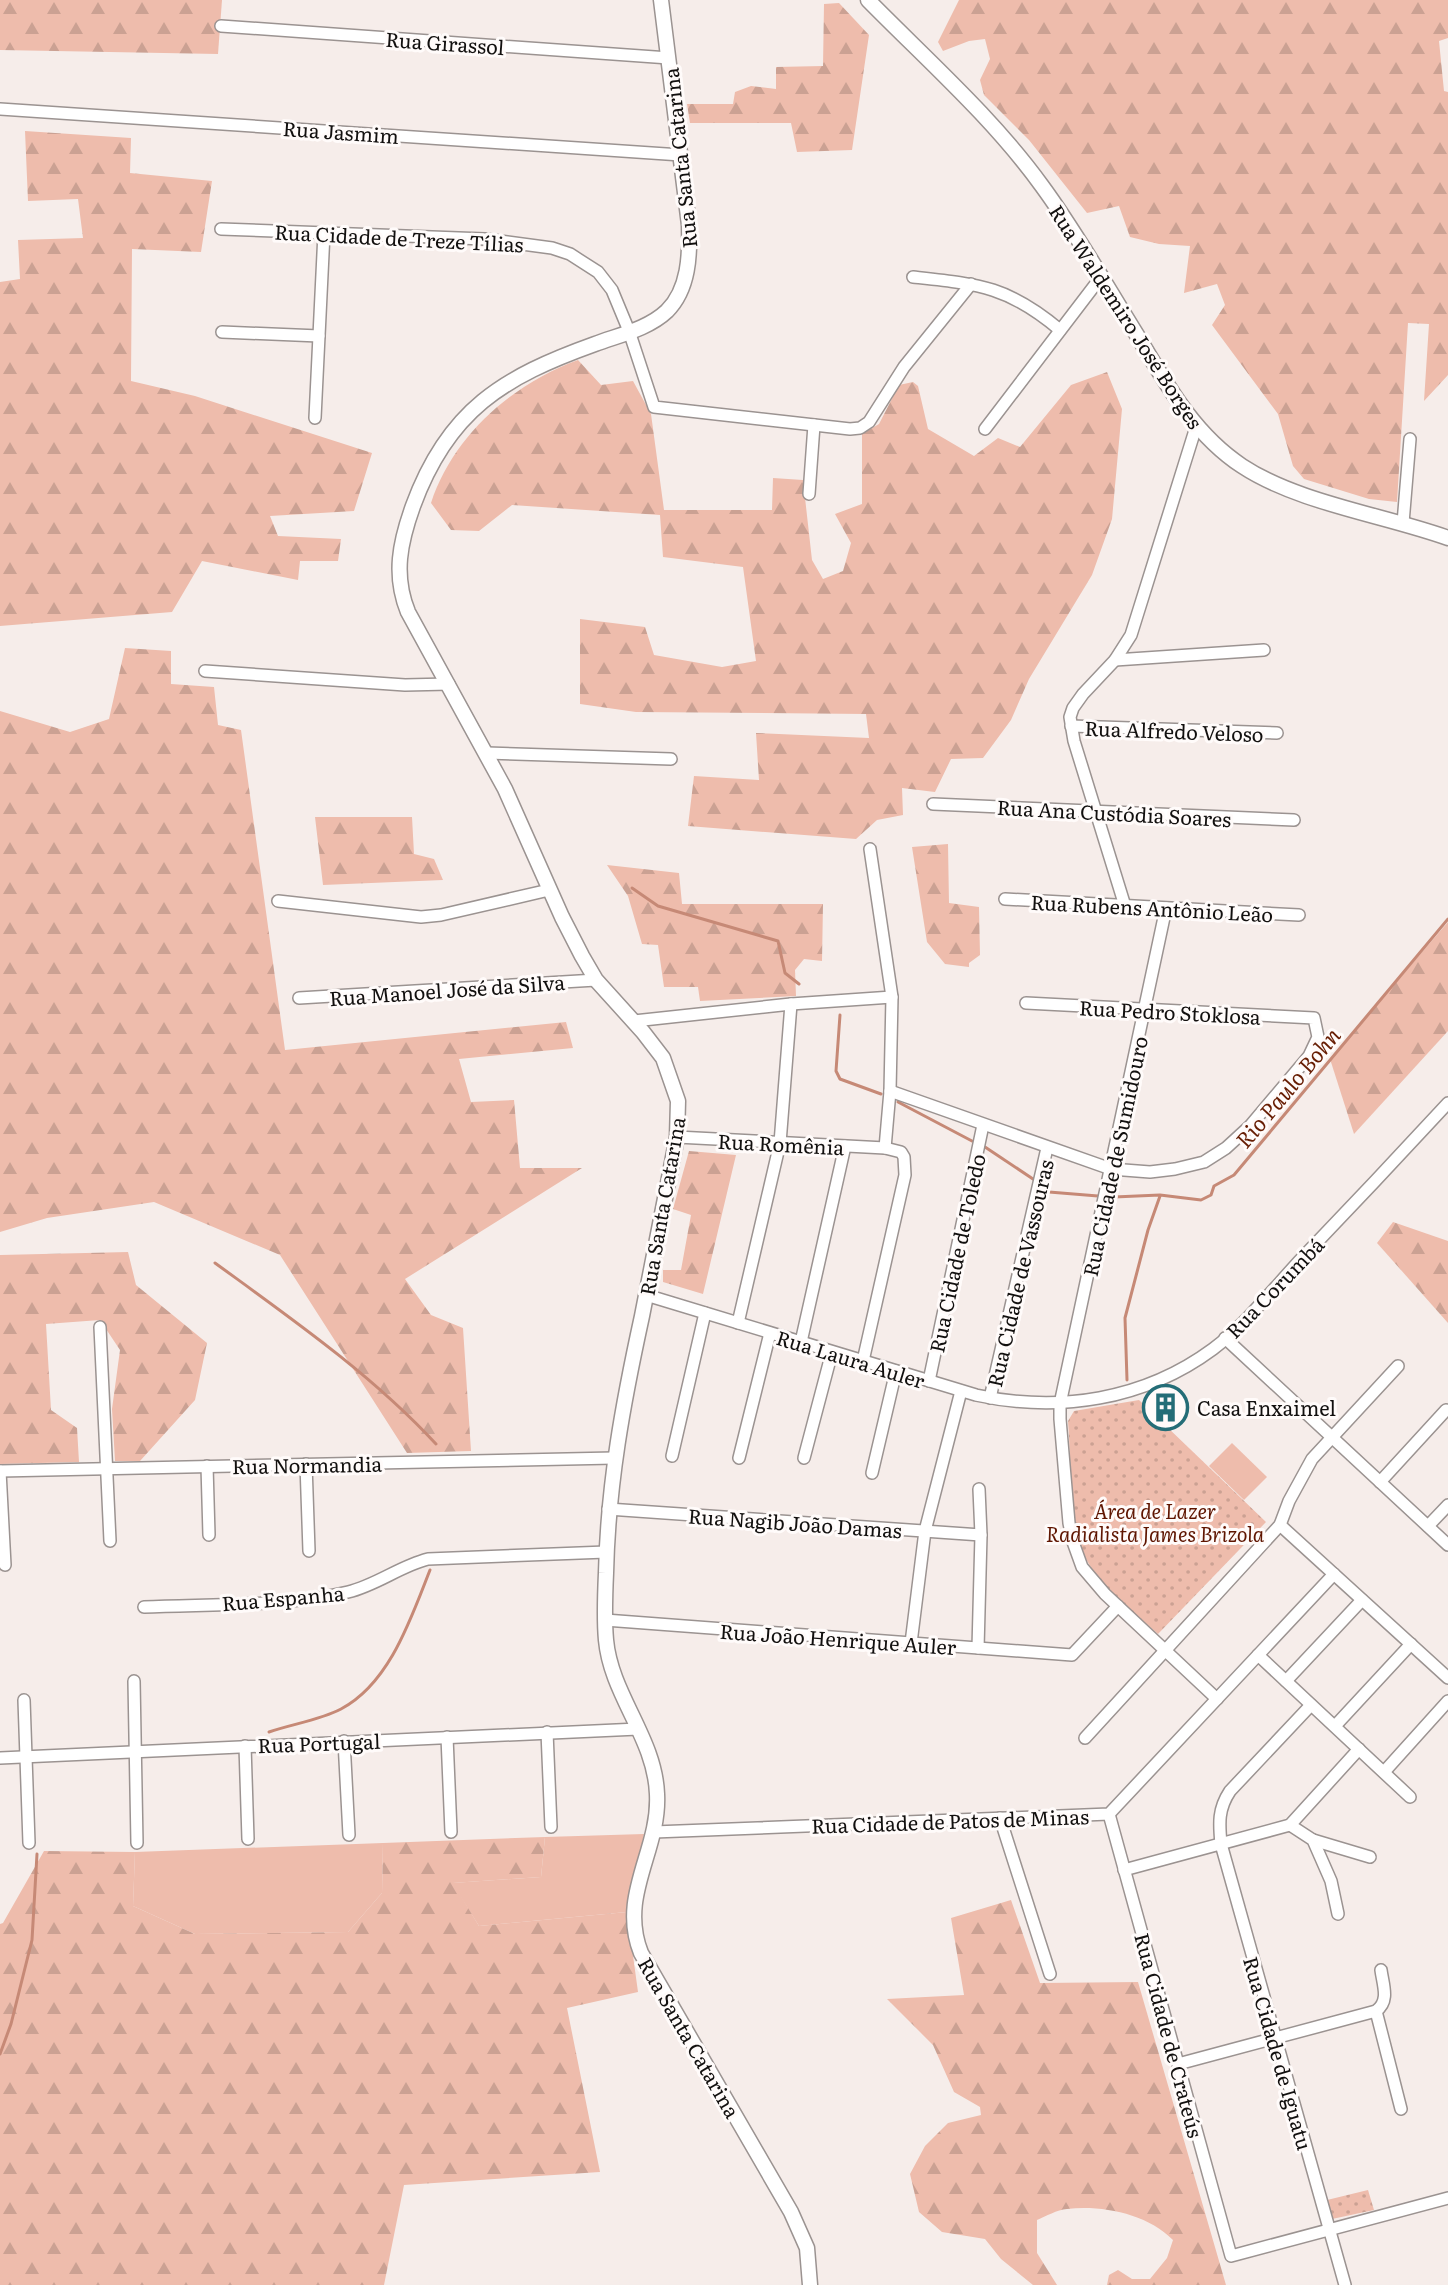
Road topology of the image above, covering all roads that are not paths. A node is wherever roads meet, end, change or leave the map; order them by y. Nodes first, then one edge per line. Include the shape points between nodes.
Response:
1 (661, 0) edge
2 (868, 0) edge
3 (221, 26) dead end
4 (669, 58) junction
5 (0, 109) edge
6 (681, 155) junction
7 (221, 229) dead end
8 (324, 233) junction
9 (913, 277) dead end
10 (1101, 277) junction
11 (971, 284) junction
12 (1060, 330) junction
13 (629, 331) junction
14 (222, 332) dead end
15 (319, 336) junction
16 (315, 418) dead end
17 (814, 425) junction
18 (1196, 427) junction
19 (985, 429) dead end
20 (1410, 439) dead end
21 (809, 494) dead end
22 (1403, 523) junction
23 (1448, 538) edge
24 (1264, 650) dead end
25 (1115, 660) junction
26 (205, 671) dead end
27 (449, 684) junction
28 (1071, 726) junction
29 (1277, 733) dead end
30 (487, 753) junction
31 (671, 759) dead end
32 (933, 804) dead end
33 (1097, 812) junction
34 (1294, 820) dead end
35 (870, 849) dead end
36 (549, 890) junction
37 (1005, 899) dead end
38 (278, 901) dead end
39 (1125, 906) junction
40 (1166, 908) junction
41 (1299, 915) dead end
42 (596, 980) junction
43 (892, 997) junction
44 (299, 998) dead end
45 (1026, 1003) dead end
46 (791, 1004) junction
47 (1145, 1009) junction
48 (634, 1021) junction
49 (890, 1091) junction
50 (1448, 1103) edge
51 (983, 1125) junction
52 (677, 1137) junction
53 (780, 1143) junction
54 (845, 1146) junction
55 (885, 1148) junction
56 (1047, 1148) junction
57 (1111, 1169) junction
58 (646, 1295) junction
59 (705, 1313) junction
60 (738, 1323) junction
61 (100, 1327) dead end
62 (770, 1333) junction
63 (1225, 1338) junction
64 (801, 1342) junction
65 (832, 1352) junction
66 (863, 1361) junction
67 (1398, 1366) dead end
68 (896, 1371) junction
69 (929, 1381) junction
70 (961, 1391) junction
71 (990, 1398) junction
72 (1060, 1404) junction
73 (1446, 1410) edge
74 (1332, 1437) junction
75 (672, 1456) dead end
76 (614, 1458) junction
77 (739, 1458) dead end
78 (804, 1458) dead end
79 (306, 1464) junction
80 (207, 1466) junction
81 (106, 1469) junction
82 (0, 1471) edge
83 (872, 1473) dead end
84 (1380, 1482) junction
85 (979, 1489) dead end
86 (1448, 1505) edge
87 (608, 1509) junction
88 (1280, 1525) junction
89 (1428, 1526) junction
90 (925, 1531) junction
91 (209, 1535) dead end
92 (981, 1535) junction
93 (110, 1541) dead end
94 (1448, 1545) edge
95 (309, 1551) dead end
96 (606, 1552) junction
97 (5, 1565) dead end
98 (1334, 1574) junction
99 (1362, 1600) junction
100 (1118, 1606) junction
101 (144, 1607) dead end
102 (605, 1620) junction
103 (911, 1643) junction
104 (1411, 1644) junction
105 (978, 1648) junction
106 (1165, 1650) junction
107 (1258, 1655) junction
108 (1446, 1672) edge
109 (134, 1681) dead end
110 (1286, 1681) junction
111 (1217, 1699) junction
112 (24, 1700) dead end
113 (1448, 1701) edge
114 (1311, 1705) junction
115 (1335, 1726) junction
116 (638, 1729) junction
117 (547, 1732) junction
118 (447, 1737) junction
119 (1085, 1738) dead end
120 (344, 1741) junction
121 (245, 1746) junction
122 (1359, 1749) junction
123 (135, 1750) junction
124 (26, 1756) junction
125 (0, 1758) edge
126 (1384, 1772) junction
127 (1410, 1797) dead end
128 (1109, 1814) junction
129 (1000, 1818) junction
130 (1290, 1825) junction
131 (551, 1827) dead end
132 (451, 1832) dead end
133 (654, 1832) junction
134 (349, 1835) dead end
135 (248, 1839) dead end
136 (1313, 1840) junction
137 (29, 1843) dead end
138 (137, 1843) dead end
139 (1221, 1844) junction
140 (1370, 1857) dead end
141 (1124, 1870) junction
142 (1338, 1914) dead end
143 (1381, 1970) dead end
144 (1050, 1974) dead end
145 (1376, 2011) junction
146 (1275, 2038) junction
147 (1178, 2064) junction
148 (1401, 2109) dead end
149 (1448, 2198) edge
150 (1328, 2230) junction
151 (810, 2285) edge
152 (1345, 2285) edge

1 - 4 main road, Rua Santa Catarina
2 - 10 main road, Rua Waldemiro José Borges via 1026,164
3 - 4 street, Rua Girassol
4 - 6 main road, Rua Santa Catarina
5 - 6 street, Rua Jasmim
6 - 13 main road, Rua Santa Catarina via 689,225 681,291 669,309
7 - 8 street, Rua Cidade de Treze Tílias
8 - 13 street, Rua Cidade de Treze Tílias via 485,239 552,248 598,272 612,290
8 - 15 street
9 - 11 street
10 - 12 street
10 - 18 main road, Rua Waldemiro José Borges
11 - 12 street via 1010,296
11 - 17 street via 904,367 865,426
12 - 19 street
13 - 17 street, Rua Cidade de Treze Tílias via 654,407
13 - 27 main road, Rua Santa Catarina via 511,381 470,412 428,469 406,527 398,576 408,612
14 - 15 street
15 - 16 street
17 - 21 street
18 - 22 main road, Rua Waldemiro José Borges via 1233,460 1275,484
18 - 25 street via 1131,635
20 - 22 street
22 - 23 main road, Rua Waldemiro José Borges
24 - 25 street
25 - 28 street via 1077,701
26 - 27 street
27 - 30 main road, Rua Santa Catarina
28 - 29 street, Rua Alfredo Veloso
28 - 33 street
30 - 31 street
30 - 36 main road, Rua Santa Catarina
32 - 33 street, Rua Ana Custódia Soares
33 - 34 street, Rua Ana Custódia Soares
33 - 39 street
35 - 43 street
36 - 38 street via 421,917
36 - 42 main road, Rua Santa Catarina
37 - 39 street, Rua Rubens Antônio Leão
39 - 40 street, Rua Rubens Antônio Leão
40 - 41 street, Rua Rubens Antônio Leão
40 - 47 street, Rua Cidade de Sumidouro
42 - 44 street, Rua Manoel José da Silva
42 - 48 main road, Rua Santa Catarina
43 - 46 street
43 - 49 street
45 - 47 street, Rua Pedro Stoklosa
46 - 48 street
46 - 53 street
47 - 57 street, Rua Cidade de Sumidouro
47 - 57 street, Rua Pedro Stoklosa via 1314,1018 1318,1037 1309,1056 1226,1148 1204,1162 1175,1169
48 - 52 main road, Rua Santa Catarina via 669,1069 678,1101
49 - 51 street
49 - 55 street
50 - 63 street, Rua Corumbá
51 - 56 street
51 - 69 street, Rua Cidade de Toledo
52 - 53 street, Rua Romênia
52 - 58 main road, Rua Santa Catarina
53 - 54 street, Rua Romênia
53 - 60 street
54 - 55 street, Rua Romênia
54 - 64 street
55 - 66 street via 901,1152 905,1175
56 - 57 street
56 - 71 street, Rua Cidade de Vassouras
57 - 72 street, Rua Cidade de Sumidouro
58 - 59 street, Rua Laura Auler
58 - 76 main road, Rua Santa Catarina
59 - 60 street, Rua Laura Auler
59 - 75 street
60 - 62 street, Rua Laura Auler
61 - 81 street
62 - 64 street, Rua Laura Auler
62 - 77 street
63 - 72 street, Rua Corumbá via 1191,1363 1139,1389
63 - 74 street
64 - 65 street, Rua Laura Auler
65 - 66 street, Rua Laura Auler
65 - 78 street
66 - 68 street, Rua Laura Auler
67 - 74 street
68 - 69 street, Rua Laura Auler
68 - 83 street
69 - 70 street, Rua Laura Auler
70 - 71 street, Rua Laura Auler
70 - 90 street
71 - 72 street, Rua Laura Auler
72 - 100 street, Rua Cidade de Sumidouro via 1073,1542 1091,1580
73 - 84 street
74 - 84 street
74 - 88 street via 1305,1470
76 - 79 street, Rua Normandia
76 - 87 main road, Rua Santa Catarina
79 - 80 street, Rua Normandia
79 - 95 street
80 - 81 street, Rua Normandia
80 - 91 street
81 - 82 street, Rua Normandia
81 - 93 street
82 - 97 street
84 - 89 street
85 - 92 street
86 - 89 street
87 - 90 street, Rua Nagib João Damas
87 - 96 main road, Rua Santa Catarina
88 - 98 street
88 - 106 street
89 - 94 street
90 - 92 street, Rua Nagib João Damas
90 - 103 street
92 - 105 street
96 - 101 street, Rua Espanha via 428,1559 370,1586 332,1595
96 - 102 main road, Rua Santa Catarina
98 - 99 street
98 - 107 street, Rua Cidade de Patos de Minas
99 - 104 street
99 - 110 street
100 - 105 street, Rua João Henrique Auler via 1072,1655
100 - 106 street, Rua Cidade de Sumidouro
102 - 103 street, Rua João Henrique Auler
102 - 116 main road, Rua Santa Catarina via 610,1665
103 - 105 street, Rua João Henrique Auler
104 - 108 street
104 - 115 street
106 - 111 street, Rua Cidade de Sumidouro
106 - 119 street
107 - 110 street
107 - 111 street, Rua Cidade de Patos de Minas
109 - 123 street
110 - 114 street
111 - 128 street, Rua Cidade de Patos de Minas
112 - 124 street
113 - 126 street
114 - 115 street
114 - 139 street, Rua Cidade de Iguatu via 1230,1791 1219,1821
115 - 122 street
116 - 117 street, Rua Portugal
116 - 133 main road, Rua Santa Catarina via 655,1775
117 - 118 street, Rua Portugal
117 - 131 street
118 - 120 street, Rua Portugal
118 - 132 street
120 - 121 street, Rua Portugal
120 - 134 street
121 - 123 street, Rua Portugal
121 - 135 street
122 - 126 street
122 - 130 street
123 - 124 street, Rua Portugal
123 - 138 street
124 - 125 street, Rua Portugal
124 - 137 street
126 - 127 street
128 - 129 street, Rua Cidade de Patos de Minas
128 - 141 street, Rua Cidade de Crateús
129 - 133 street, Rua Cidade de Patos de Minas
129 - 144 street
130 - 136 street
130 - 139 street
133 - 151 main road, Rua Santa Catarina via 632,1906 636,1941 791,2212 807,2248
136 - 140 street
136 - 142 street
139 - 141 street
139 - 146 street, Rua Cidade de Iguatu
141 - 147 street, Rua Cidade de Crateús
143 - 145 street via 1386,1997
145 - 146 street
145 - 148 street
146 - 147 street
146 - 150 street, Rua Cidade de Iguatu
147 - 150 street, Rua Cidade de Crateús via 1231,2256
149 - 150 street
150 - 152 street, Rua Cidade de Iguatu

